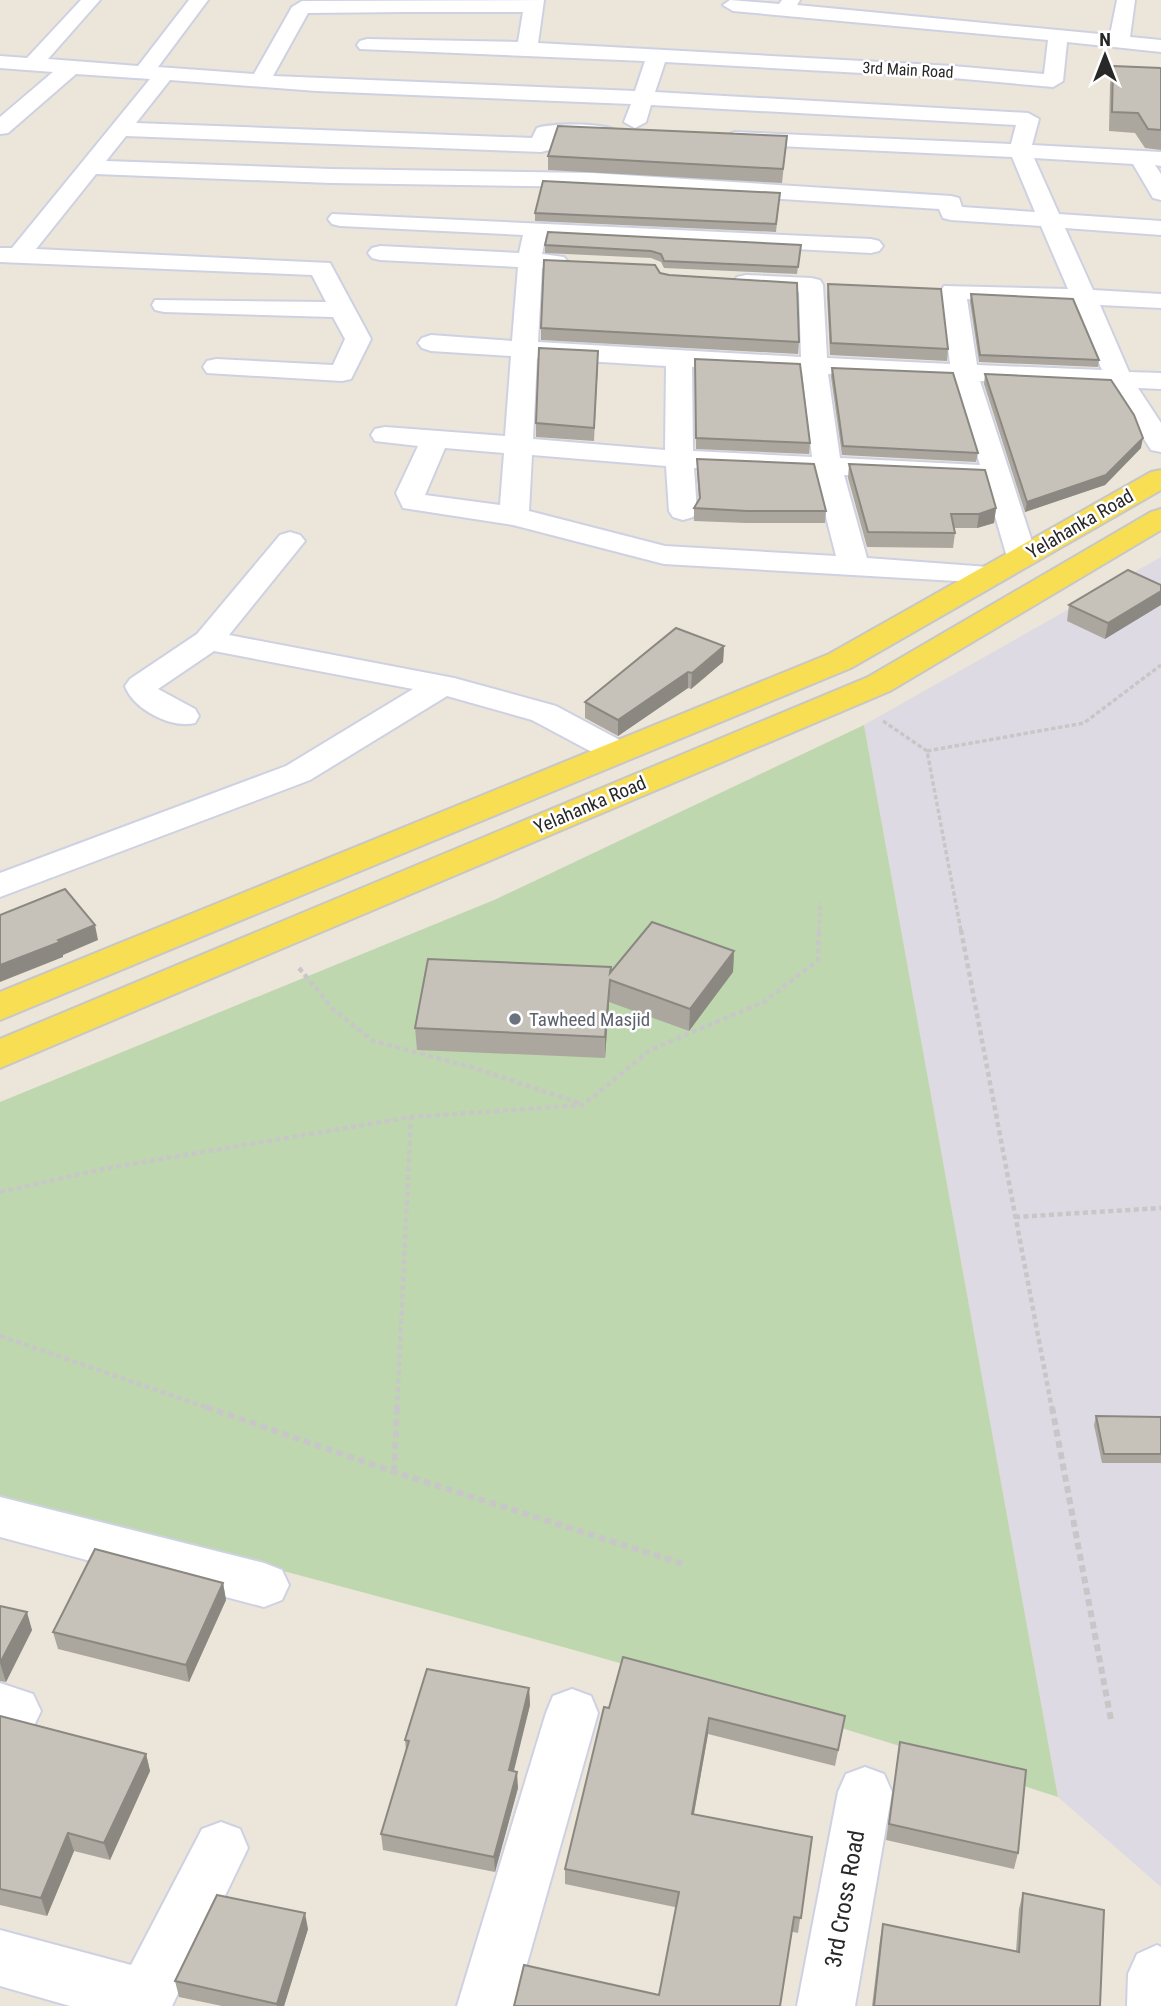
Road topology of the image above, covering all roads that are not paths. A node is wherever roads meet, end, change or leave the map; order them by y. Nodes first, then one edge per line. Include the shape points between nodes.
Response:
1 (91, 0) edge
2 (200, 0) edge
3 (1126, 0) edge
4 (407, 3) edge
5 (534, 3) edge
6 (733, 5) dead end
7 (788, 5) edge
8 (1007, 10) dead end
9 (995, 29) junction
10 (1058, 35) junction
11 (1119, 42) junction
12 (367, 45) dead end
13 (1161, 46) edge
14 (527, 48) junction
15 (657, 56) junction
16 (0, 62) edge
17 (32, 65) junction
18 (69, 68) junction
19 (153, 74) junction
20 (260, 81) junction
21 (1053, 81) junction
22 (641, 99) junction
23 (1028, 119) junction
24 (0, 128) edge
25 (118, 129) junction
26 (715, 138) edge
27 (1020, 151) junction
28 (1150, 158) edge
29 (88, 167) junction
30 (1161, 193) edge
31 (340, 219) dead end
32 (1051, 220) junction
33 (1161, 228) edge
34 (536, 230) junction
35 (813, 243) junction
36 (871, 246) dead end
37 (380, 253) dead end
38 (9, 256) edge
39 (531, 261) junction
40 (584, 264) edge
41 (721, 280) edge
42 (811, 285) junction
43 (837, 286) edge
44 (927, 290) edge
45 (953, 291) junction
46 (1085, 297) junction
47 (1161, 301) edge
48 (164, 305) dead end
49 (342, 310) junction
50 (431, 343) dead end
51 (524, 347) junction
52 (679, 359) junction
53 (814, 365) junction
54 (216, 367) dead end
55 (965, 374) junction
56 (1119, 379) junction
57 (1161, 381) edge
58 (385, 435) dead end
59 (435, 439) junction
60 (1161, 444) edge
61 (518, 447) junction
62 (679, 459) junction
63 (827, 465) junction
64 (997, 474) junction
65 (1161, 478) edge
66 (683, 511) dead end
67 (514, 516) junction
68 (1161, 519) edge
69 (290, 541) dead end
70 (1022, 557) junction
71 (854, 566) junction
72 (991, 573) junction
73 (208, 641) junction
74 (443, 685) junction
75 (183, 716) dead end
76 (617, 752) junction
77 (0, 886) edge
78 (0, 1007) edge
79 (0, 1054) edge
80 (0, 1517) edge
81 (264, 1586) dead end
82 (572, 1713) dead end
83 (865, 1792) dead end
84 (221, 1848) dead end
85 (0, 1958) edge
86 (143, 2002) edge
87 (486, 2006) edge
88 (826, 2006) edge

1 - 17 street
2 - 19 street
3 - 11 street
4 - 5 street
4 - 20 street via 302,8
5 - 14 street
6 - 7 street
7 - 9 street
8 - 9 street
9 - 10 street
10 - 11 street
10 - 21 street
11 - 13 street
12 - 14 street, 3rd Main Road
14 - 15 street, 3rd Main Road
15 - 21 street, 3rd Main Road
15 - 22 street
16 - 17 street
17 - 18 street
18 - 19 street
18 - 24 street
19 - 20 street
19 - 25 street
20 - 22 street
21 - 23 street
22 - 23 street
22 - 25 street via 638,134 550,131 541,145
23 - 27 street
25 - 29 street
26 - 27 street
27 - 28 street
27 - 32 street
28 - 30 street
29 - 32 street via 605,181 951,203 951,212
29 - 38 street
31 - 34 street
32 - 33 street
32 - 46 street
34 - 35 street
34 - 39 street
35 - 36 street
35 - 42 street
37 - 39 street
38 - 49 street via 321,268
39 - 40 street
39 - 51 street
41 - 42 street
42 - 43 street
42 - 53 street
44 - 45 street
45 - 46 street
45 - 55 street
46 - 47 street
46 - 56 street
48 - 49 street
49 - 54 street via 358,339 342,373
50 - 51 street
51 - 52 street
51 - 61 street
52 - 53 street
52 - 62 street
53 - 55 street
53 - 63 street
55 - 56 street
55 - 64 street
56 - 57 street
56 - 60 street
58 - 59 street
59 - 61 street
59 - 67 street via 410,493 413,502
61 - 62 street
61 - 67 street
62 - 63 street
62 - 66 street
63 - 64 street
63 - 71 street
64 - 70 street
65 - 70 main road, Yelahanka Road
67 - 71 street via 664,555
68 - 79 main road, Yelahanka Road via 879,684
69 - 73 street
70 - 72 main road, Yelahanka Road
71 - 72 street
72 - 76 main road, Yelahanka Road via 840,661
73 - 74 street
73 - 75 street via 141,685 144,694
74 - 76 street via 544,713
74 - 77 street via 299,773
76 - 78 main road, Yelahanka Road
80 - 81 street
82 - 87 street
83 - 88 street, 3rd Cross Road
84 - 86 street
85 - 86 street

